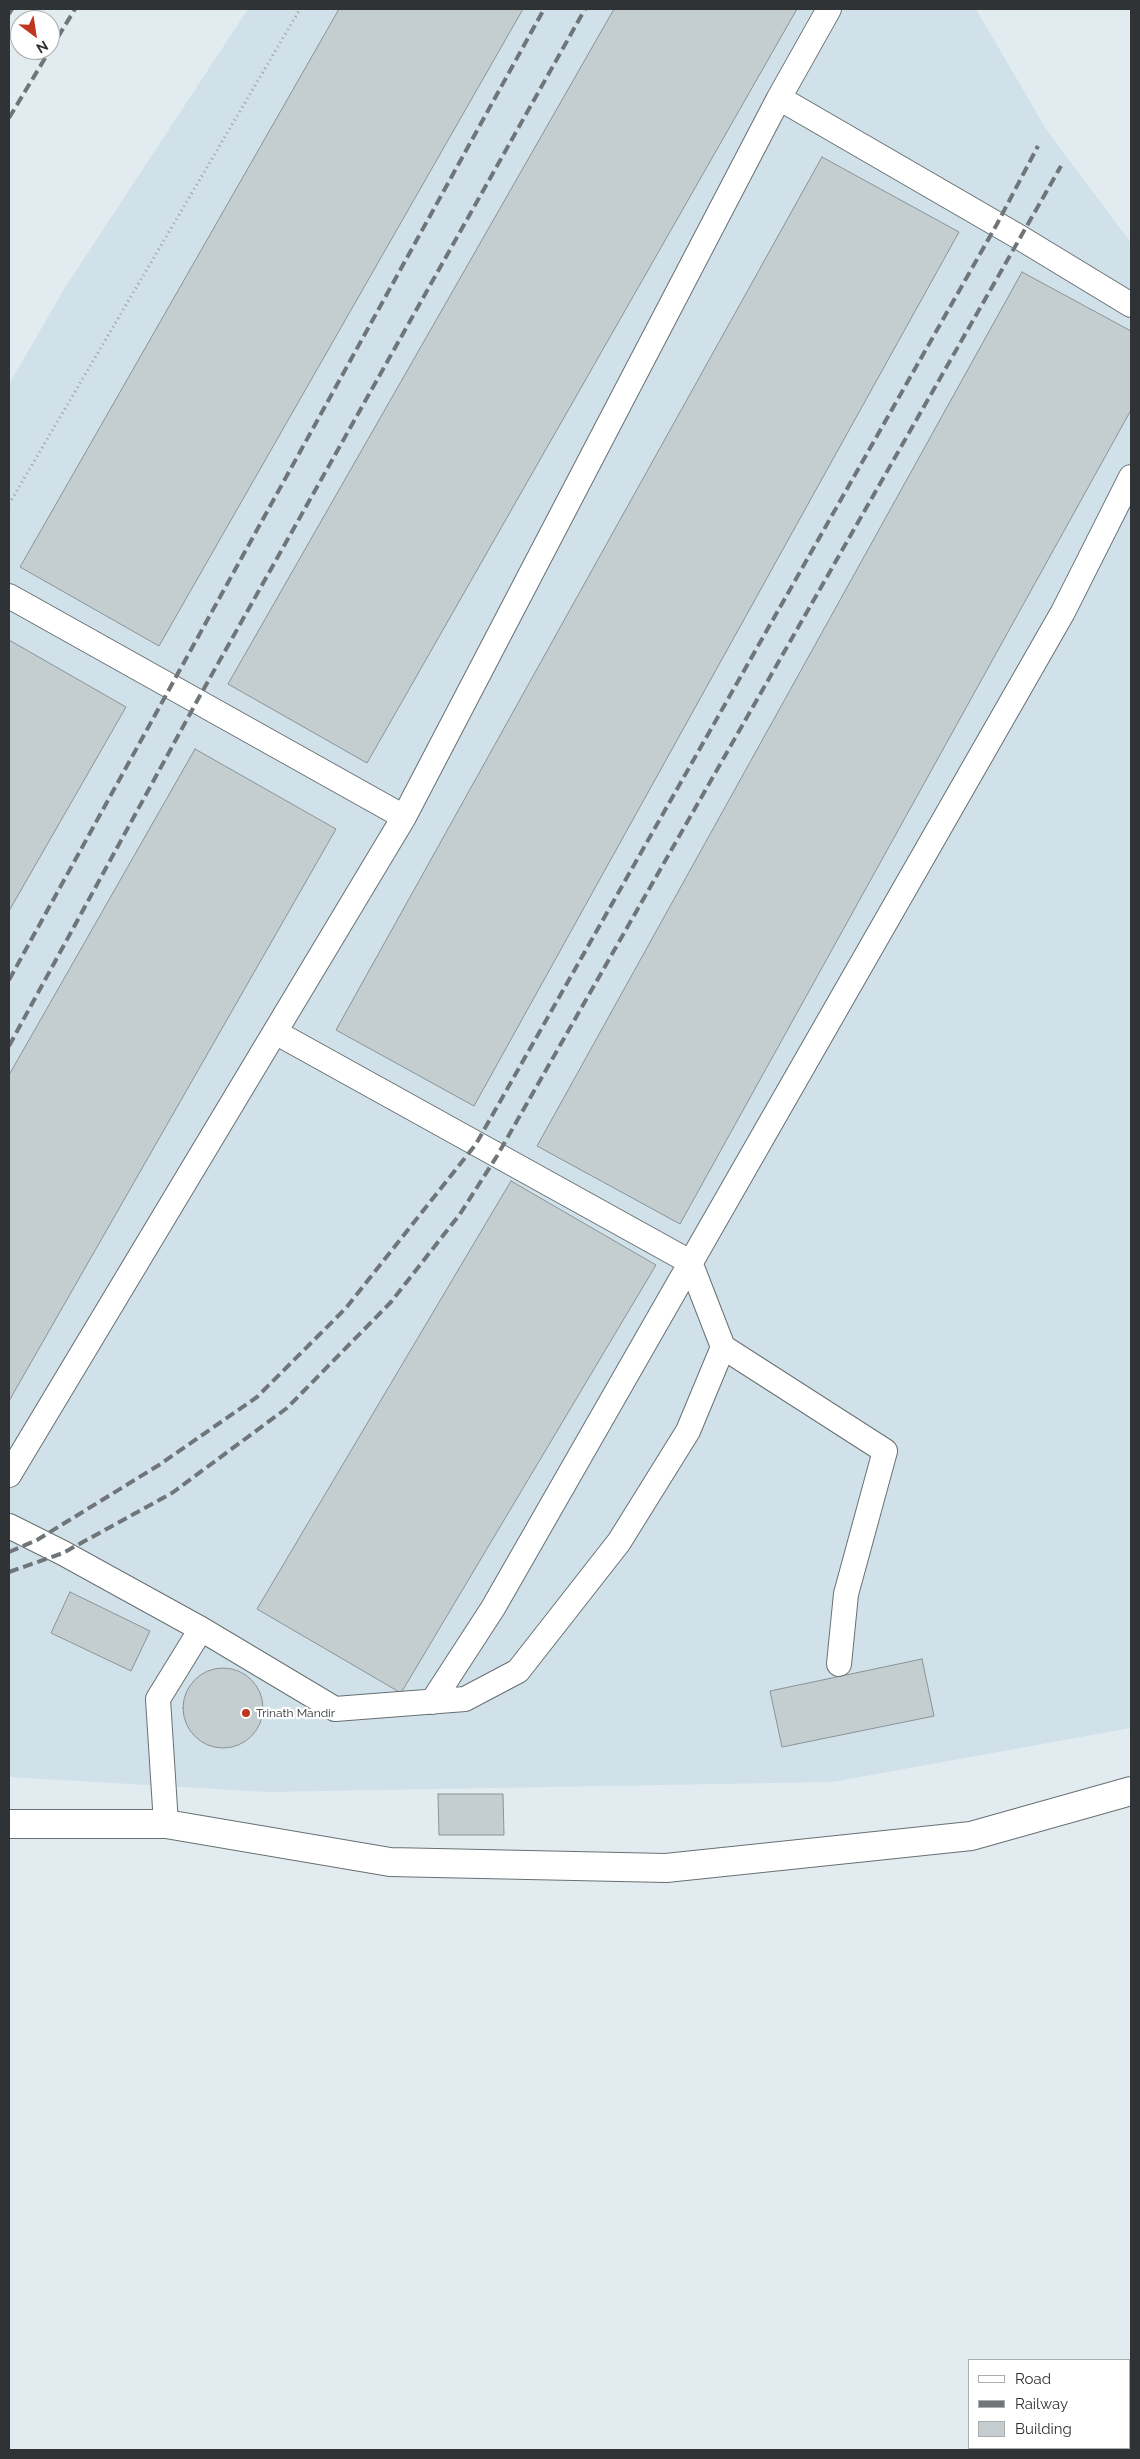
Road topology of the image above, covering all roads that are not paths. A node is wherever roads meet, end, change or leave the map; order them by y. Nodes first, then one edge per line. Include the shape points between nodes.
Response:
1 (829, 9) edge
2 (780, 98) junction
3 (1131, 305) edge
4 (1131, 477) edge
5 (9, 596) edge
6 (404, 817) junction
7 (275, 1032) junction
8 (690, 1262) junction
9 (723, 1347) junction
10 (9, 1475) edge
11 (9, 1526) edge
12 (201, 1629) junction
13 (839, 1664) dead end
14 (432, 1702) junction
15 (1131, 1791) edge
16 (9, 1824) edge
17 (166, 1824) junction

1 - 2 lane
2 - 3 lane via 1019,236
2 - 6 lane
4 - 8 lane via 1063,612
5 - 6 lane
6 - 7 lane
7 - 8 lane
7 - 10 lane
8 - 9 lane
8 - 14 lane via 493,1608
9 - 13 lane via 885,1450 846,1594
9 - 14 lane via 688,1431 619,1542 518,1671 465,1700
11 - 12 lane
12 - 14 lane via 335,1709
12 - 17 lane via 158,1699
15 - 17 street via 971,1836 666,1868 390,1862
16 - 17 street

